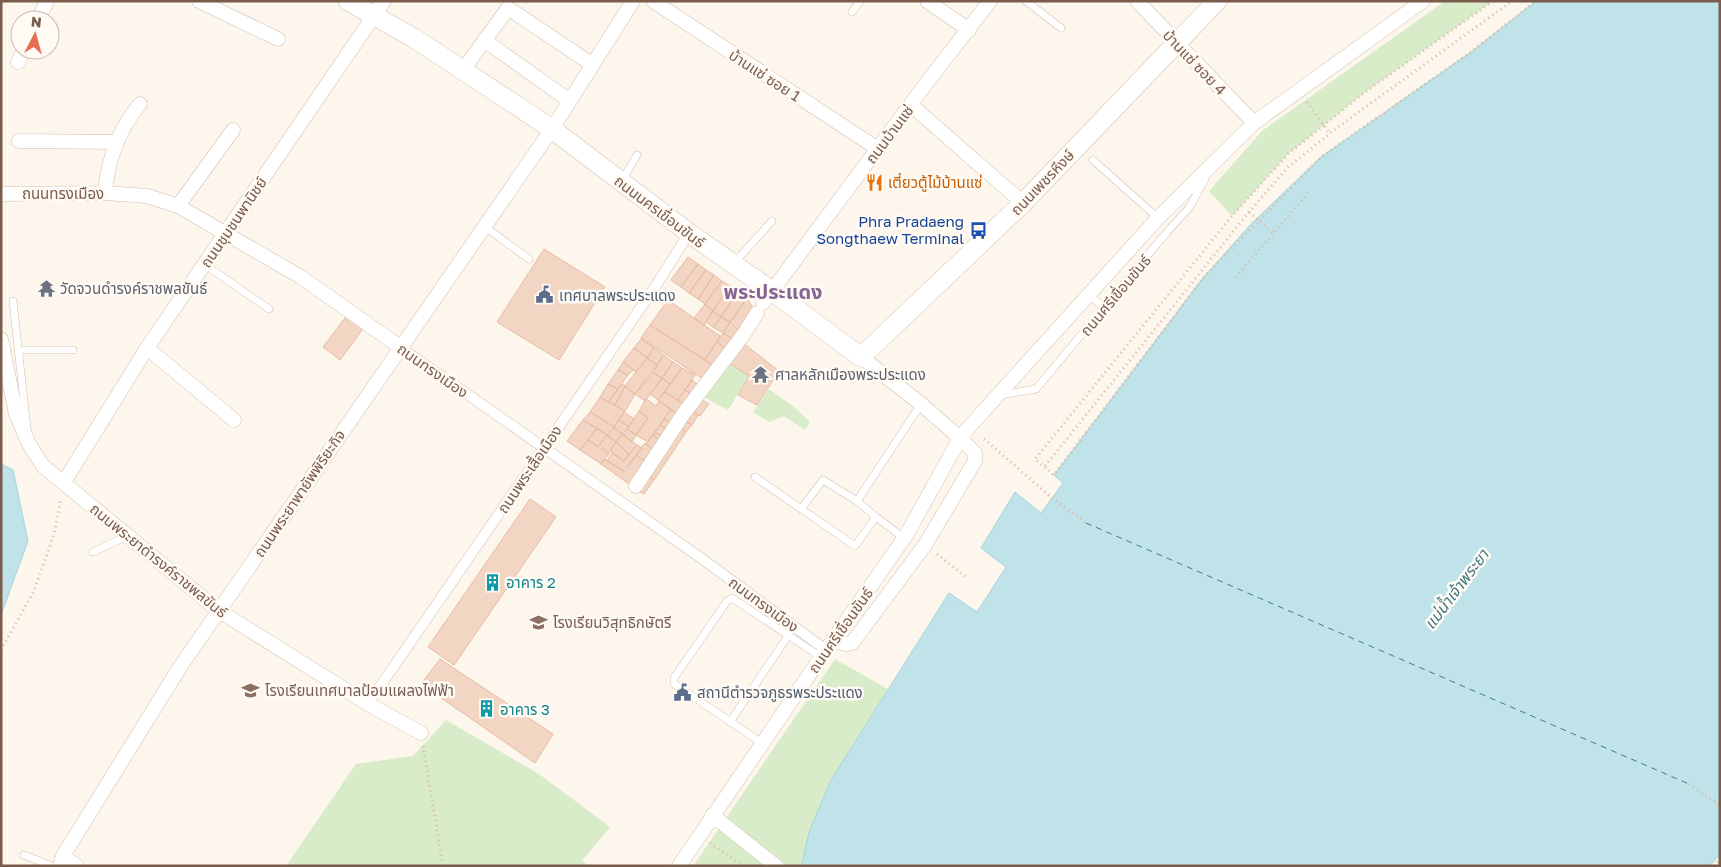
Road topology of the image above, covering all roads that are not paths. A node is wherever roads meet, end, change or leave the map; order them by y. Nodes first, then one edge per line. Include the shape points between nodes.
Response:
1 (199, 1) edge
2 (348, 1) edge
3 (633, 1) edge
4 (653, 1) edge
5 (860, 1) edge
6 (927, 1) edge
7 (990, 1) edge
8 (1026, 1) edge
9 (1137, 1) edge
10 (1218, 1) edge
11 (1423, 1) edge
12 (379, 8) edge
13 (852, 12) dead end
14 (1061, 28) dead end
15 (969, 30) junction
16 (278, 39) dead end
17 (484, 40) junction
18 (1177, 43) junction
19 (593, 65) junction
20 (462, 70) junction
21 (570, 101) junction
22 (140, 104) dead end
23 (911, 105) junction
24 (1254, 123) junction
25 (552, 129) junction
26 (233, 130) dead end
27 (19, 141) dead end
28 (116, 142) junction
29 (878, 149) junction
30 (637, 155) dead end
31 (1093, 160) dead end
32 (1210, 168) junction
33 (622, 182) junction
34 (105, 193) junction
35 (1, 194) edge
36 (1023, 203) junction
37 (178, 206) junction
38 (1158, 218) junction
39 (772, 222) dead end
40 (484, 226) junction
41 (689, 233) junction
42 (225, 234) junction
43 (529, 259) dead end
44 (204, 264) junction
45 (732, 265) junction
46 (1090, 295) junction
47 (13, 301) dead end
48 (764, 302) junction
49 (1104, 308) junction
50 (269, 309) dead end
51 (1, 339) edge
52 (400, 347) junction
53 (147, 348) junction
54 (18, 350) junction
55 (72, 350) dead end
56 (861, 357) junction
57 (1000, 395) junction
58 (921, 404) junction
59 (234, 420) dead end
60 (960, 438) junction
61 (29, 444) junction
62 (544, 448) junction
63 (755, 477) dead end
64 (64, 482) junction
65 (636, 486) dead end
66 (857, 501) junction
67 (801, 509) junction
68 (876, 517) junction
69 (127, 536) junction
70 (904, 538) junction
71 (92, 552) dead end
72 (219, 611) junction
73 (788, 636) junction
74 (826, 649) junction
75 (368, 704) junction
76 (730, 722) junction
77 (421, 733) road end
78 (762, 743) junction
79 (712, 816) junction
80 (24, 855) dead end
81 (62, 861) edge
82 (52, 866) edge
83 (77, 866) edge
84 (679, 866) edge
85 (776, 866) edge

1 - 16 street
2 - 12 main road, ถนนนครเขื่อนขันธ์
3 - 19 street, ถนนพระยาพายัพพิริยะกิจ
4 - 29 street, บ้านแซ่ ซอย 1
5 - 13 lane
6 - 15 street
7 - 15 street, ถนนบ้านแซ่
8 - 14 lane
9 - 18 street, บ้านแซ่ ซอย 4
10 - 18 main road, ถนนเพชรหึงษ์
11 - 24 street, ถนนศรีเขื่อนขันธ์
12 - 20 main road, ถนนนครเขื่อนขันธ์ via 414,38
12 - 42 street, ถนนชุมชนพานิชย์
15 - 23 street, ถนนบ้านแซ่
17 - 19 street via 508,8
17 - 20 street
17 - 21 street
18 - 24 street, บ้านแซ่ ซอย 4
18 - 36 main road, ถนนเพชรหึงษ์
19 - 21 street, ถนนพระยาพายัพพิริยะกิจ
20 - 25 main road, ถนนนครเขื่อนขันธ์
21 - 25 street, ถนนพระยาพายัพพิริยะกิจ
22 - 28 street
23 - 29 street, ถนนบ้านแซ่
23 - 36 street
24 - 32 street, ถนนศรีเขื่อนขันธ์
25 - 33 main road, ถนนนครเขื่อนขันธ์
25 - 40 street, ถนนพระยาพายัพพิริยะกิจ
26 - 37 street
27 - 28 street
28 - 34 street
29 - 48 street, ถนนบ้านแซ่
30 - 33 lane
31 - 38 lane
32 - 38 street, ถนนศรีเขื่อนขันธ์
32 - 49 lane, ถนนศรีเขื่อนขันธ์ via 1189,208
33 - 41 main road, ถนนนครเขื่อนขันธ์
34 - 35 street, ถนนทรงเมือง
34 - 37 street, ถนนทรงเมือง via 147,196
36 - 56 main road, ถนนเพชรหึงษ์
37 - 42 street, ถนนทรงเมือง
38 - 46 street, ถนนศรีเขื่อนขันธ์
39 - 45 lane
40 - 43 lane
40 - 52 street, ถนนพระยาพายัพพิริยะกิจ
41 - 45 main road, ถนนนครเขื่อนขันธ์
41 - 62 street, ถนนพระเสื้อเมือง
42 - 44 street, ถนนชุมชนพานิชย์
42 - 52 street, ถนนทรงเมือง via 300,277
44 - 50 lane
44 - 53 street, ถนนชุมชนพานิชย์
45 - 48 main road, ถนนนครเขื่อนขันธ์
46 - 49 lane
46 - 57 street, ถนนศรีเขื่อนขันธ์
47 - 54 lane
48 - 56 main road, ถนนนครเขื่อนขันธ์
48 - 65 street, ถนนบ้านแซ่
49 - 57 lane, ถนนศรีเขื่อนขันธ์ via 1036,390
51 - 61 street, ถนนพระยาดำรงค์ราชพลขันธ์ via 16,414
52 - 62 street, ถนนทรงเมือง
52 - 72 street, ถนนพระยาพายัพพิริยะกิจ
53 - 59 street
53 - 64 street, ถนนชุมชนพานิชย์
54 - 55 lane
54 - 61 lane
56 - 58 street, ถนนนครเขื่อนขันธ์
57 - 60 street, ถนนศรีเขื่อนขันธ์
58 - 60 street, ถนนนครเขื่อนขันธ์
58 - 66 lane
60 - 70 street, ถนนศรีเขื่อนขันธ์
60 - 74 street, ถนนนครเขื่อนขันธ์ via 975,453 976,461 925,545 852,643
61 - 64 street, ถนนพระยาดำรงค์ราชพลขันธ์ via 44,466
62 - 74 street, ถนนทรงเมือง
62 - 75 street, ถนนพระเสื้อเมือง
63 - 67 lane
64 - 69 street, ถนนพระยาดำรงค์ราชพลขันธ์
66 - 67 lane via 823,480
66 - 68 lane
67 - 68 lane via 855,546
68 - 70 lane
69 - 71 lane
69 - 72 street, ถนนพระยาดำรงค์ราชพลขันธ์
70 - 74 street, ถนนศรีเขื่อนขันธ์
72 - 75 street, ถนนพระยาดำรงค์ราชพลขันธ์
72 - 81 street, ถนนพระยาพายัพพิริยะกิจ via 180,667
73 - 74 lane
73 - 76 lane
73 - 76 lane via 736,600 729,599 674,678 676,685
74 - 78 street, ถนนศรีเขื่อนขันธ์
75 - 77 street, ถนนพระยาดำรงค์ราชพลขันธ์
76 - 78 lane
78 - 79 street, ถนนศรีเขื่อนขันธ์
79 - 84 street, ถนนศรีเขื่อนขันธ์
79 - 85 street
80 - 82 lane
81 - 83 street

